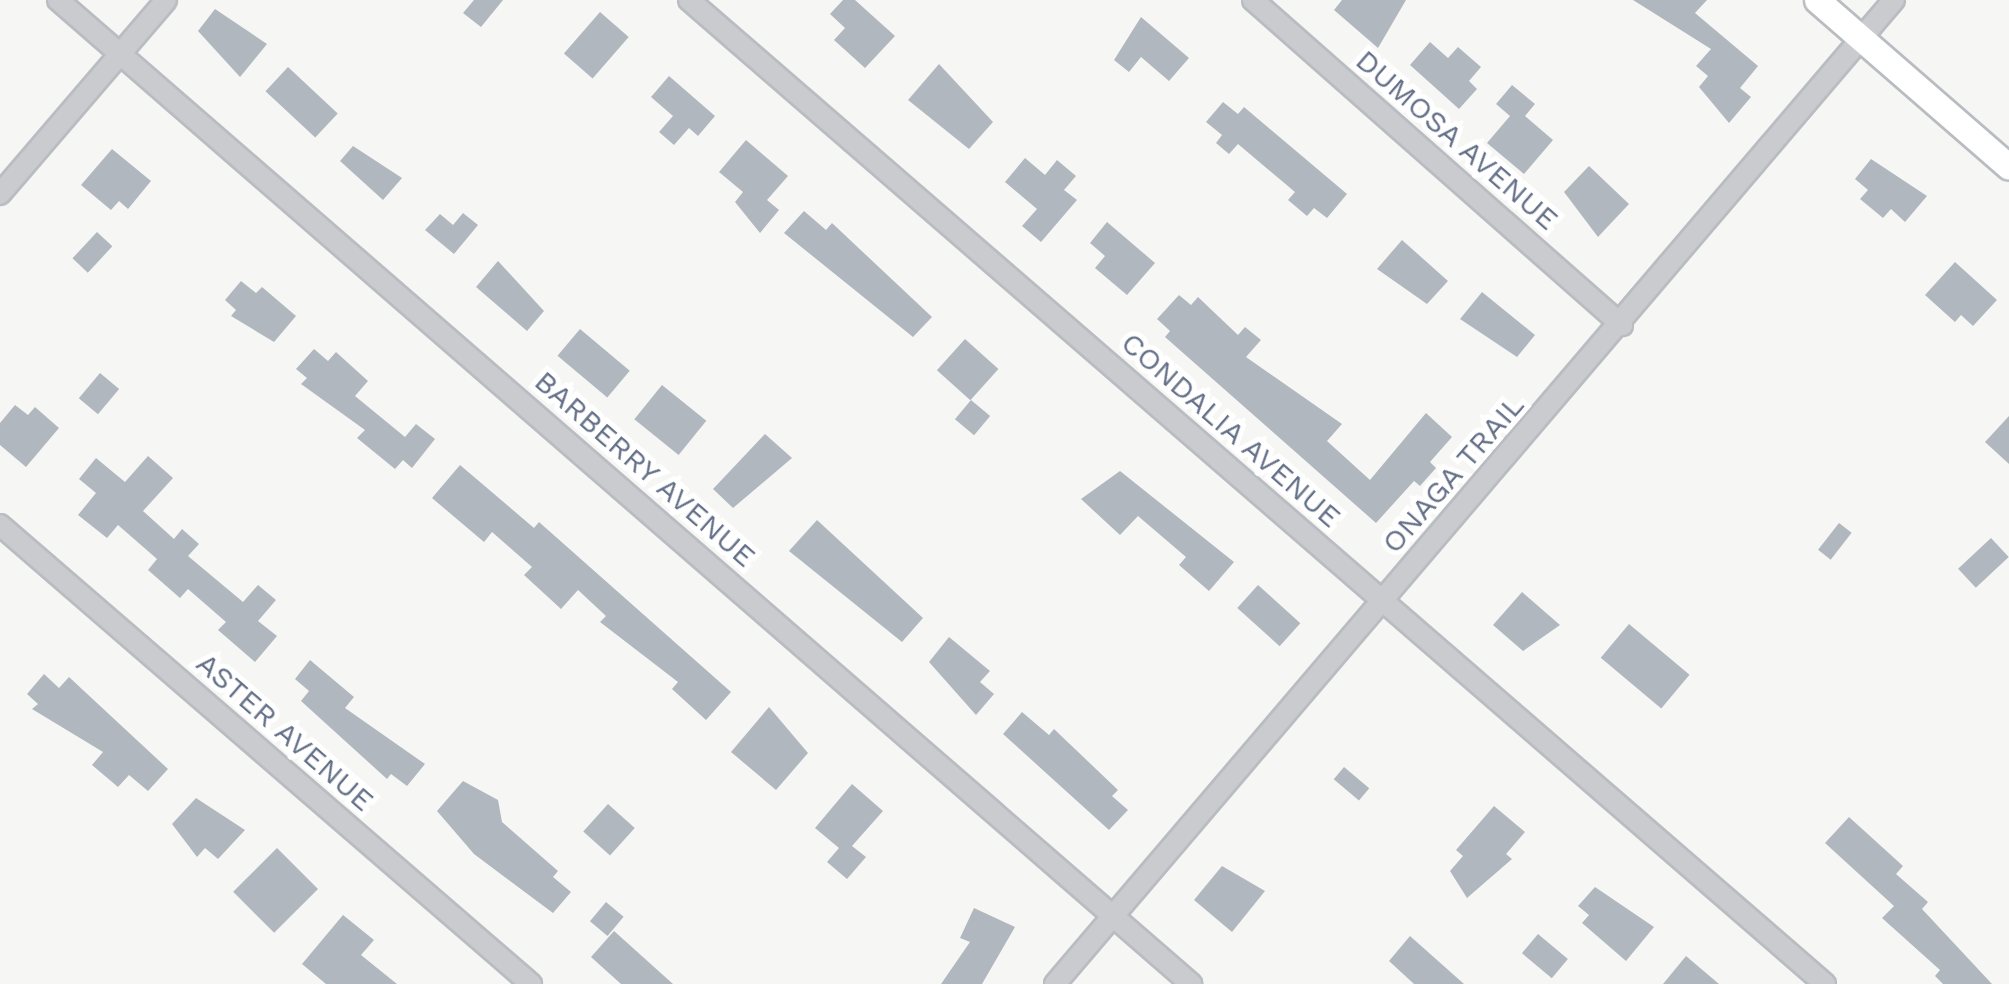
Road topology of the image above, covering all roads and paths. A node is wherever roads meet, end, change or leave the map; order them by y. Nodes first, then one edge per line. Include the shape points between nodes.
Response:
1 (58, 0) edge
2 (166, 0) edge
3 (690, 0) edge
4 (1253, 0) edge
5 (1818, 0) edge
6 (1894, 0) edge
7 (1861, 38) junction
8 (121, 54) junction
9 (2009, 166) edge
10 (0, 194) edge
11 (1622, 325) junction
12 (0, 525) edge
13 (1383, 602) junction
14 (1114, 916) junction
15 (531, 984) edge
16 (1055, 984) edge
17 (1191, 984) edge
18 (1825, 984) edge

1 - 8 street, BARBERRY AVENUE
2 - 8 street
3 - 13 street, CONDALIA AVENUE
4 - 11 street, DUMOSA AVENUE
5 - 7 main road
6 - 7 street, ONAGA TRAIL
7 - 9 main road
7 - 11 street, ONAGA TRAIL
8 - 10 street
8 - 14 street, BARBERRY AVENUE
11 - 13 street, ONAGA TRAIL
12 - 15 street, ASTER AVENUE
13 - 14 street, ONAGA TRAIL
13 - 18 street, CONDALIA AVENUE
14 - 16 street, ONAGA TRAIL
14 - 17 street, BARBERRY AVENUE

